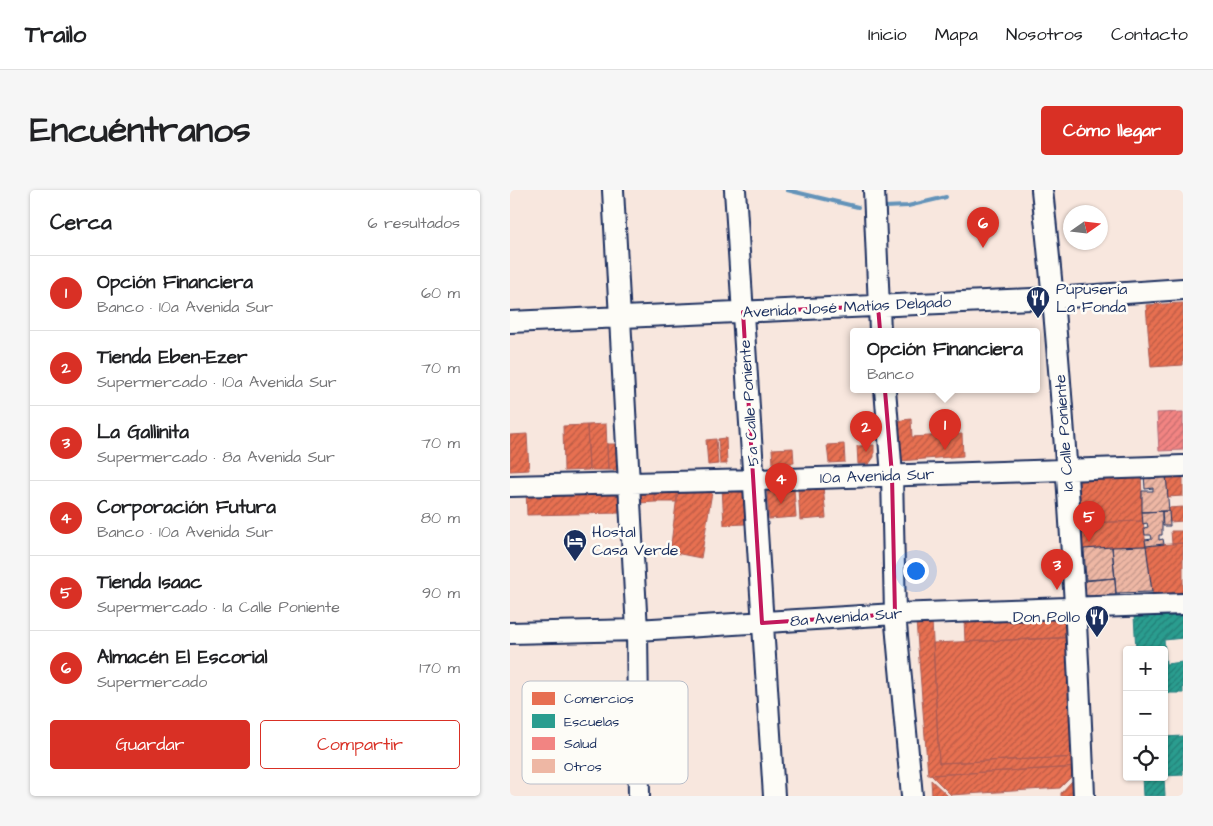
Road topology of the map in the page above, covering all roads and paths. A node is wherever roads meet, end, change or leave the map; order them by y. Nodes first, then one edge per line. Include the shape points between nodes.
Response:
1 (613, 190) edge
2 (735, 190) edge
3 (874, 190) edge
4 (1042, 190) edge
5 (1183, 289) edge
6 (1054, 298) junction
7 (878, 306) junction
8 (743, 312) junction
9 (620, 317) junction
10 (510, 322) edge
11 (880, 328) edge
12 (885, 393) edge
13 (1183, 466) edge
14 (1066, 469) junction
15 (892, 475) junction
16 (754, 480) junction
17 (630, 483) junction
18 (510, 486) edge
19 (1183, 604) edge
20 (1077, 606) junction
21 (895, 614) junction
22 (762, 623) junction
23 (637, 630) junction
24 (510, 633) edge
25 (638, 681) edge
26 (774, 796) edge
27 (912, 796) edge
28 (1084, 796) edge

1 - 9 street
2 - 8 street, 5a Calle Poniente
3 - 7 street
4 - 6 street, 1a Calle Poniente
5 - 6 street, Avenida José Matías Delgado
6 - 7 street, Avenida José Matías Delgado
6 - 14 street, 1a Calle Poniente
7 - 8 street, Avenida José Matías Delgado
7 - 11 street
8 - 9 street, Avenida José Matías Delgado
8 - 16 street, 5a Calle Poniente
9 - 10 street, Avenida José Matías Delgado
9 - 17 street
12 - 15 street
13 - 14 street, 10a Avenida Sur
14 - 15 street, 10a Avenida Sur
14 - 20 street, 1a Calle Poniente
15 - 16 street, 10a Avenida Sur
15 - 21 street
16 - 17 street, 10a Avenida Sur
16 - 22 street, 5a Calle Poniente
17 - 18 street, 10a Avenida Sur
17 - 23 street
19 - 20 street, 8a Avenida Sur
20 - 21 street, 8a Avenida Sur
20 - 28 street, 1a Calle Poniente
21 - 22 street, 8a Avenida Sur
21 - 27 street
22 - 23 street, 8a Avenida Sur
22 - 26 street, 5a Calle Poniente
23 - 24 street, 8a Avenida Sur
23 - 25 street

